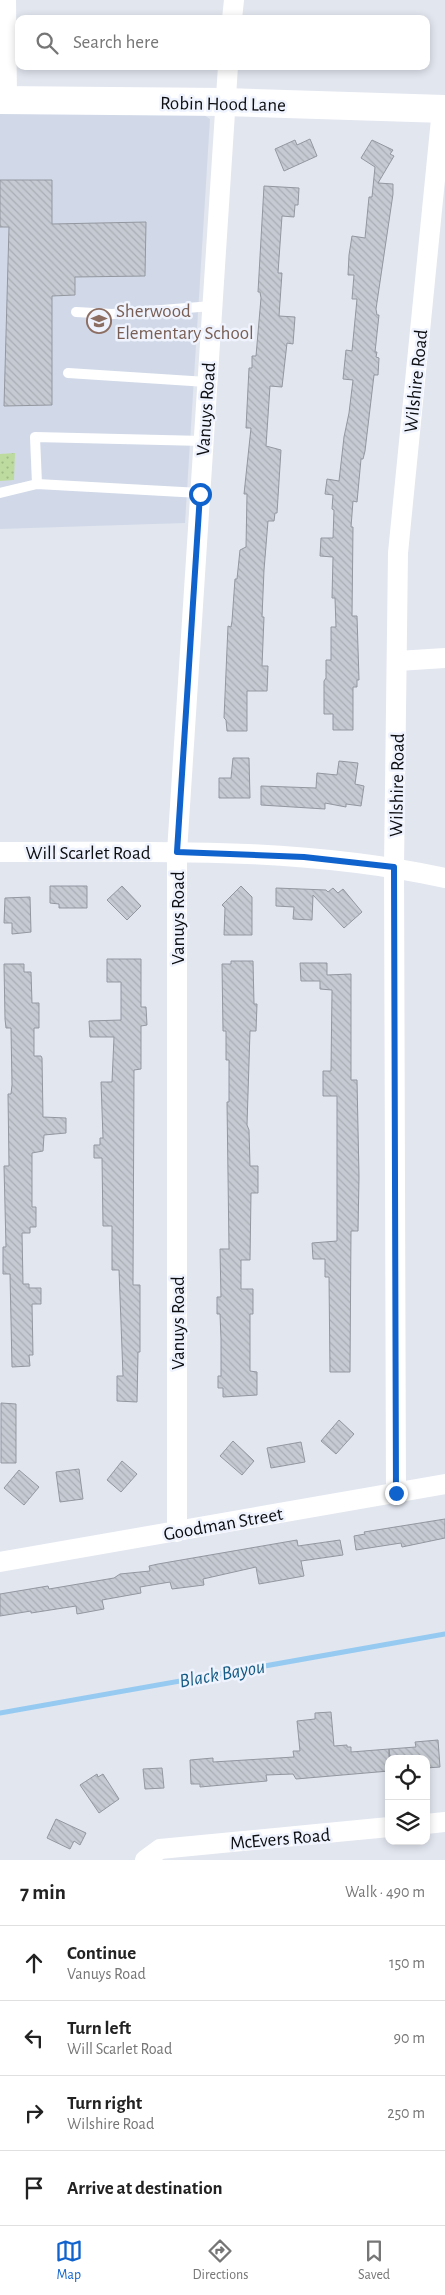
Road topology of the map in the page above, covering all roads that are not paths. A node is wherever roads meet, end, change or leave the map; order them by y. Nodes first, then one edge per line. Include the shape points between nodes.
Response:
1 (6, 0) edge
2 (234, 0) edge
3 (232, 15) edge
4 (228, 70) edge
5 (3, 100) edge
6 (225, 102) junction
7 (444, 109) edge
8 (212, 306) junction
9 (76, 312) dead end
10 (68, 373) dead end
11 (207, 382) junction
12 (204, 442) junction
13 (36, 484) junction
14 (0, 493) edge
15 (200, 494) junction
16 (445, 658) edge
17 (398, 661) junction
18 (0, 852) edge
19 (177, 852) junction
20 (394, 867) junction
21 (445, 878) edge
22 (445, 1484) edge
23 (396, 1493) junction
24 (177, 1532) junction
25 (0, 1562) edge
26 (445, 1822) edge
27 (430, 1824) edge
28 (385, 1828) edge
29 (144, 1860) edge

1 - 5 street
2 - 3 street
4 - 6 street, Vanuys Road
5 - 6 street, Robin Hood Lane
6 - 7 street, Robin Hood Lane
6 - 8 street, Vanuys Road
7 - 17 street, Wilshire Road via 398,553
8 - 9 lane via 112,314
8 - 11 street, Vanuys Road
10 - 11 lane
11 - 12 street, Vanuys Road
12 - 13 lane via 35,436
12 - 15 street, Vanuys Road
13 - 14 lane
13 - 15 lane
15 - 19 street, Vanuys Road
16 - 17 street
17 - 20 street, Wilshire Road
18 - 19 street, Will Scarlet Road
19 - 20 street, Will Scarlet Road via 304,857
19 - 24 street, Vanuys Road
20 - 21 street, Will Scarlet Road
20 - 23 street, Wilshire Road
22 - 23 street, Goodman Street
23 - 24 street, Goodman Street
24 - 25 street, Goodman Street
26 - 27 street
28 - 29 street, McEvers Road via 160,1849

